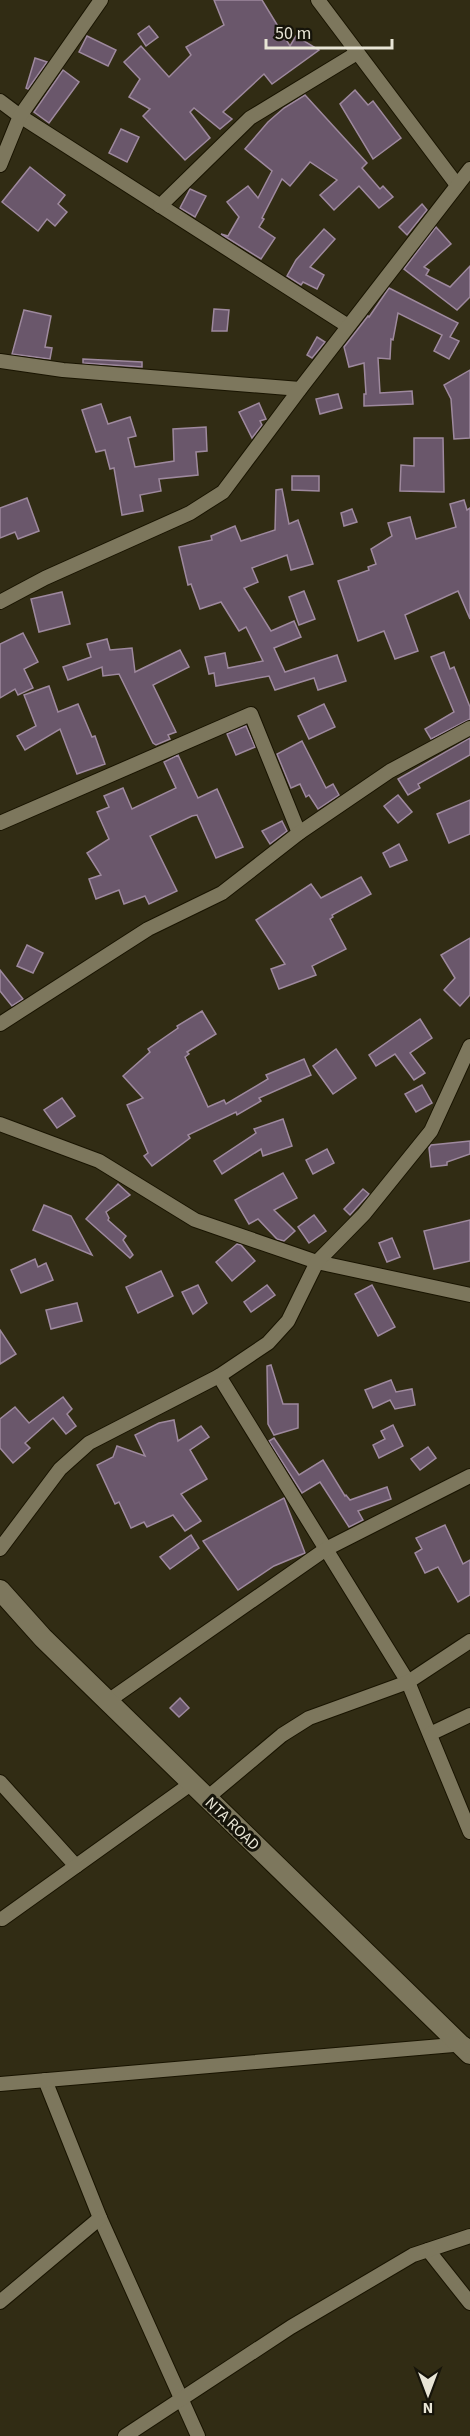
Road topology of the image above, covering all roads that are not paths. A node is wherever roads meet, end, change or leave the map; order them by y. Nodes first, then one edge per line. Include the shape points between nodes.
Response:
1 (101, 0) edge
2 (318, 0) edge
3 (357, 53) junction
4 (0, 101) edge
5 (20, 116) junction
6 (0, 165) edge
7 (470, 169) edge
8 (458, 185) junction
9 (159, 206) junction
10 (348, 326) junction
11 (0, 361) edge
12 (300, 389) junction
13 (0, 602) edge
14 (470, 728) edge
15 (0, 823) edge
16 (299, 833) junction
17 (0, 1024) edge
18 (470, 1046) edge
19 (0, 1124) edge
20 (317, 1262) junction
21 (470, 1295) edge
22 (219, 1376) junction
23 (470, 1476) edge
24 (0, 1549) edge
25 (326, 1549) junction
26 (0, 1590) edge
27 (470, 1641) edge
28 (408, 1682) junction
29 (108, 1701) junction
30 (470, 1715) edge
31 (430, 1734) junction
32 (0, 1782) edge
33 (192, 1783) junction
34 (207, 1798) junction
35 (470, 1832) edge
36 (76, 1866) junction
37 (2, 1919) dead end
38 (466, 2047) edge
39 (45, 2080) junction
40 (0, 2084) edge
41 (100, 2218) junction
42 (470, 2236) edge
43 (428, 2250) junction
44 (0, 2302) edge
45 (470, 2303) edge
46 (181, 2399) junction
47 (125, 2436) edge
48 (198, 2436) edge

1 - 5 street
2 - 3 street
3 - 8 street
3 - 9 street via 250,118
4 - 5 street
5 - 6 street
5 - 9 street
7 - 8 street
8 - 10 street
9 - 10 street
10 - 12 street
11 - 12 street via 63,370
12 - 13 street via 223,492 190,513
14 - 16 street via 390,771
15 - 16 street via 251,714
16 - 17 street via 222,893 148,929
18 - 20 street via 431,1131 364,1214
19 - 20 street via 99,1161 195,1220
20 - 21 street
20 - 22 street via 288,1321 268,1343
22 - 24 street via 89,1443 60,1469
22 - 25 street
23 - 25 street
25 - 28 street
25 - 29 street
26 - 29 street, NTA ROAD
27 - 28 street
28 - 31 street
28 - 34 street via 309,1718 282,1735
29 - 33 street, NTA ROAD
30 - 31 street
31 - 35 street
32 - 36 street
33 - 34 street, NTA ROAD
33 - 36 street
34 - 38 street, NTA ROAD
36 - 37 street
38 - 39 street
39 - 40 street
39 - 41 street
41 - 44 street
41 - 46 street
42 - 43 street
43 - 45 street
43 - 46 street via 291,2327
46 - 47 street
46 - 48 street

